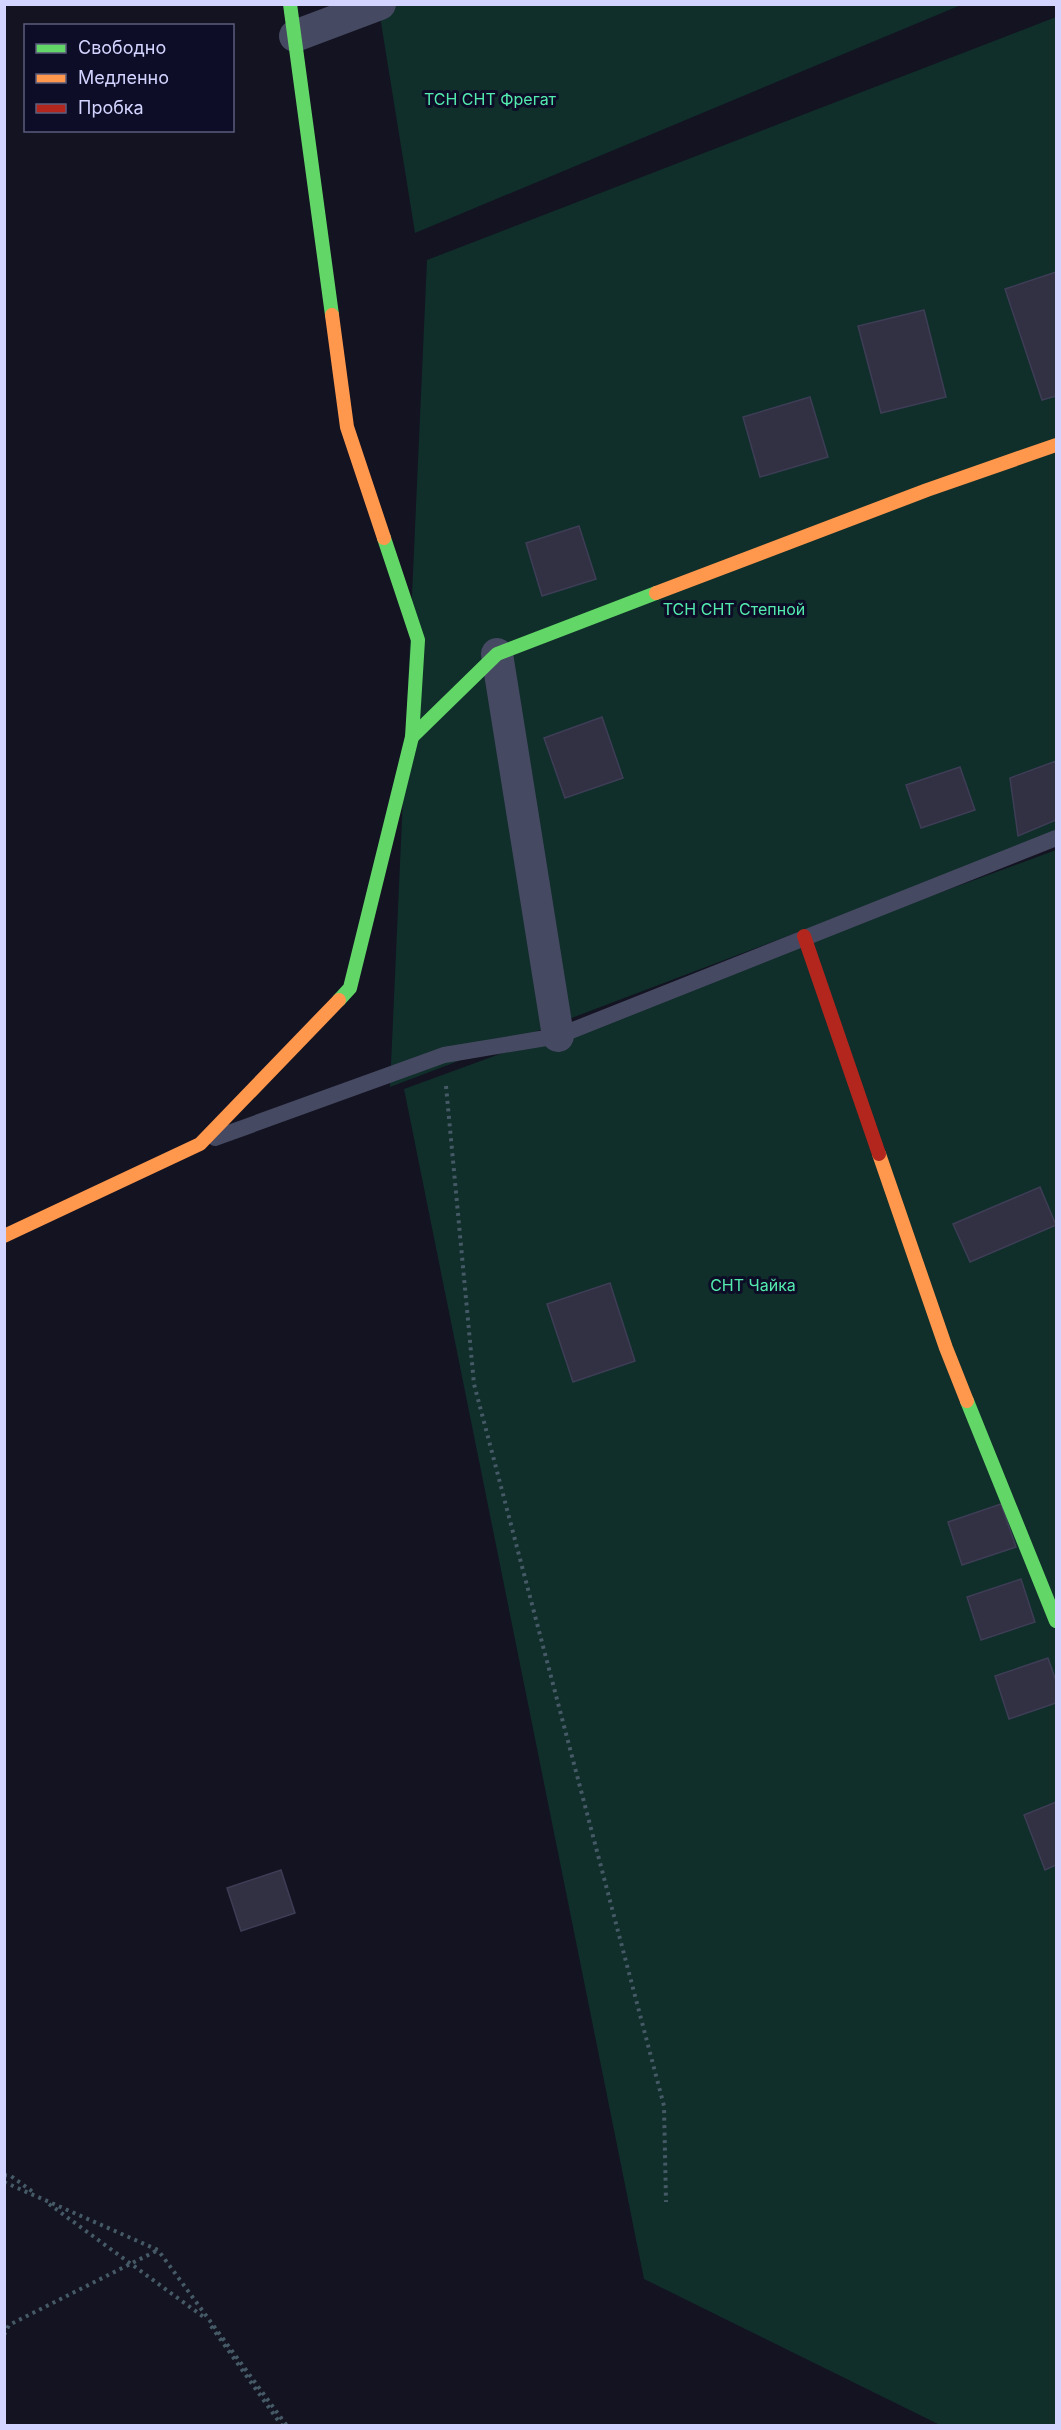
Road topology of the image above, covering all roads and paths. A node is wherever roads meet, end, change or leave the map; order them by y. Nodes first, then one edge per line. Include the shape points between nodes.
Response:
1 (290, 4) edge
2 (380, 4) edge
3 (295, 36) junction
4 (1056, 445) edge
5 (497, 654) junction
6 (412, 737) junction
7 (1056, 838) edge
8 (804, 936) junction
9 (558, 1036) junction
10 (444, 1055) junction
11 (200, 1144) junction
12 (4, 1236) edge
13 (1056, 1621) edge
14 (4, 2175) edge
15 (4, 2182) edge
16 (666, 2202) dead end
17 (158, 2250) junction
18 (4, 2335) edge
19 (284, 2426) edge

1 - 3 street
2 - 3 street
3 - 6 street via 347,428 418,640
4 - 5 street via 927,490
5 - 6 street
5 - 9 street
6 - 11 street via 350,988
7 - 8 lane
8 - 9 lane
8 - 13 street via 946,1348
9 - 10 lane
10 - 11 lane
10 - 16 path via 474,1384 664,2106
11 - 12 street
14 - 19 path via 11,2176 203,2315
15 - 17 path
17 - 18 path via 9,2325
17 - 19 path

